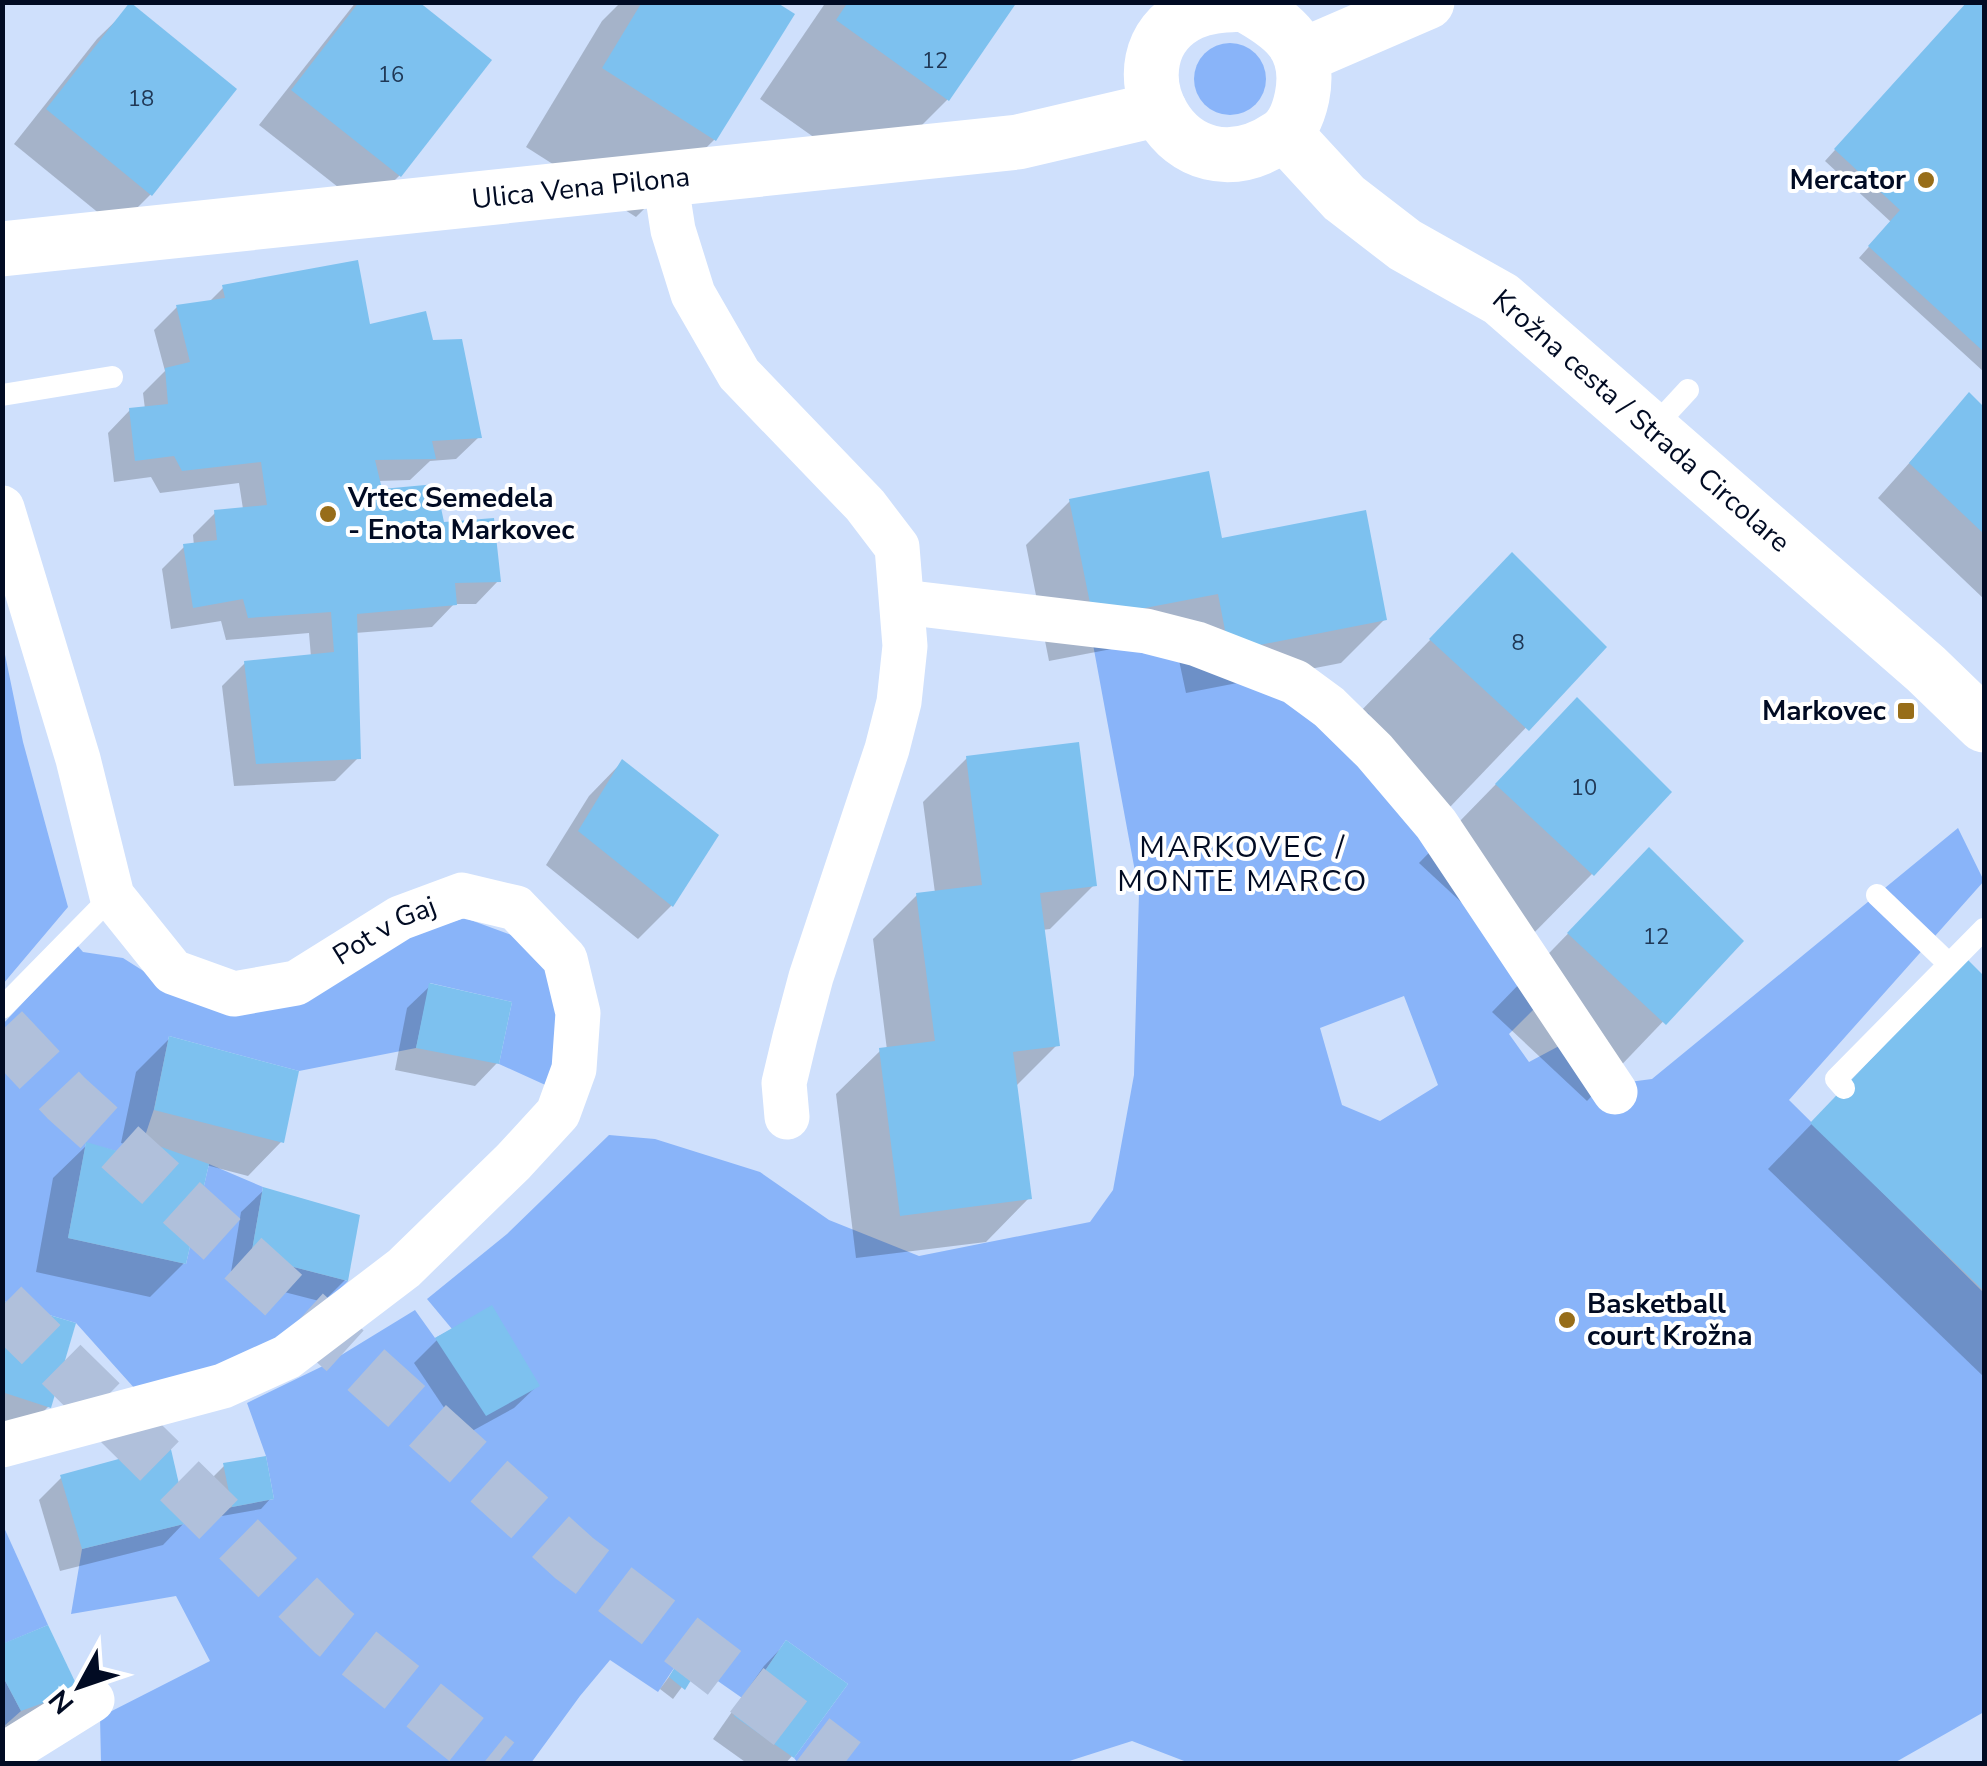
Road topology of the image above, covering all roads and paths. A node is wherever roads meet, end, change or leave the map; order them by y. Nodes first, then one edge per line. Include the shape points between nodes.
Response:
1 (1426, 2) edge
2 (1188, 8) edge
3 (1302, 56) junction
4 (1159, 109) junction
5 (1286, 134) junction
6 (665, 179) junction
7 (2, 249) edge
8 (112, 377) dead end
9 (1688, 390) dead end
10 (2, 395) edge
11 (1651, 430) junction
12 (2, 508) edge
13 (903, 602) junction
14 (1984, 725) edge
15 (1877, 895) dead end
16 (112, 896) junction
17 (1984, 929) edge
18 (1949, 964) junction
19 (2, 1008) edge
20 (1844, 1088) dead end
21 (1615, 1092) dead end
22 (787, 1117) dead end
23 (2, 1445) edge
24 (92, 1700) dead end
25 (2, 1756) edge

1 - 3 street
2 - 3 street via 1244,4 1280,24
2 - 4 street via 1154,51 1151,78
3 - 5 street via 1298,114
4 - 5 street via 1194,148 1218,156 1254,151
4 - 6 street, Ulica Vena Pilona via 1018,142
5 - 11 street, Krožna cesta / Strada Circolare via 1344,198 1405,245 1501,299
6 - 7 street, Ulica Vena Pilona
6 - 13 street via 693,294 739,374 897,547
8 - 10 lane
9 - 11 lane
11 - 14 street, Krožna cesta / Strada Circolare
12 - 16 street, Pot v Gaj
13 - 21 street via 1146,630 1295,682 1374,751 1436,824
13 - 22 street via 898,702 799,1022 784,1084
15 - 18 lane
16 - 19 lane
16 - 23 street, Pot v Gaj via 172,972 234,994 296,983 400,918 462,894 516,908 564,959 578,1012 574,1070 558,1113 513,1162 404,1268 286,1357 223,1386
17 - 18 lane
18 - 20 lane via 1836,1079
24 - 25 street

